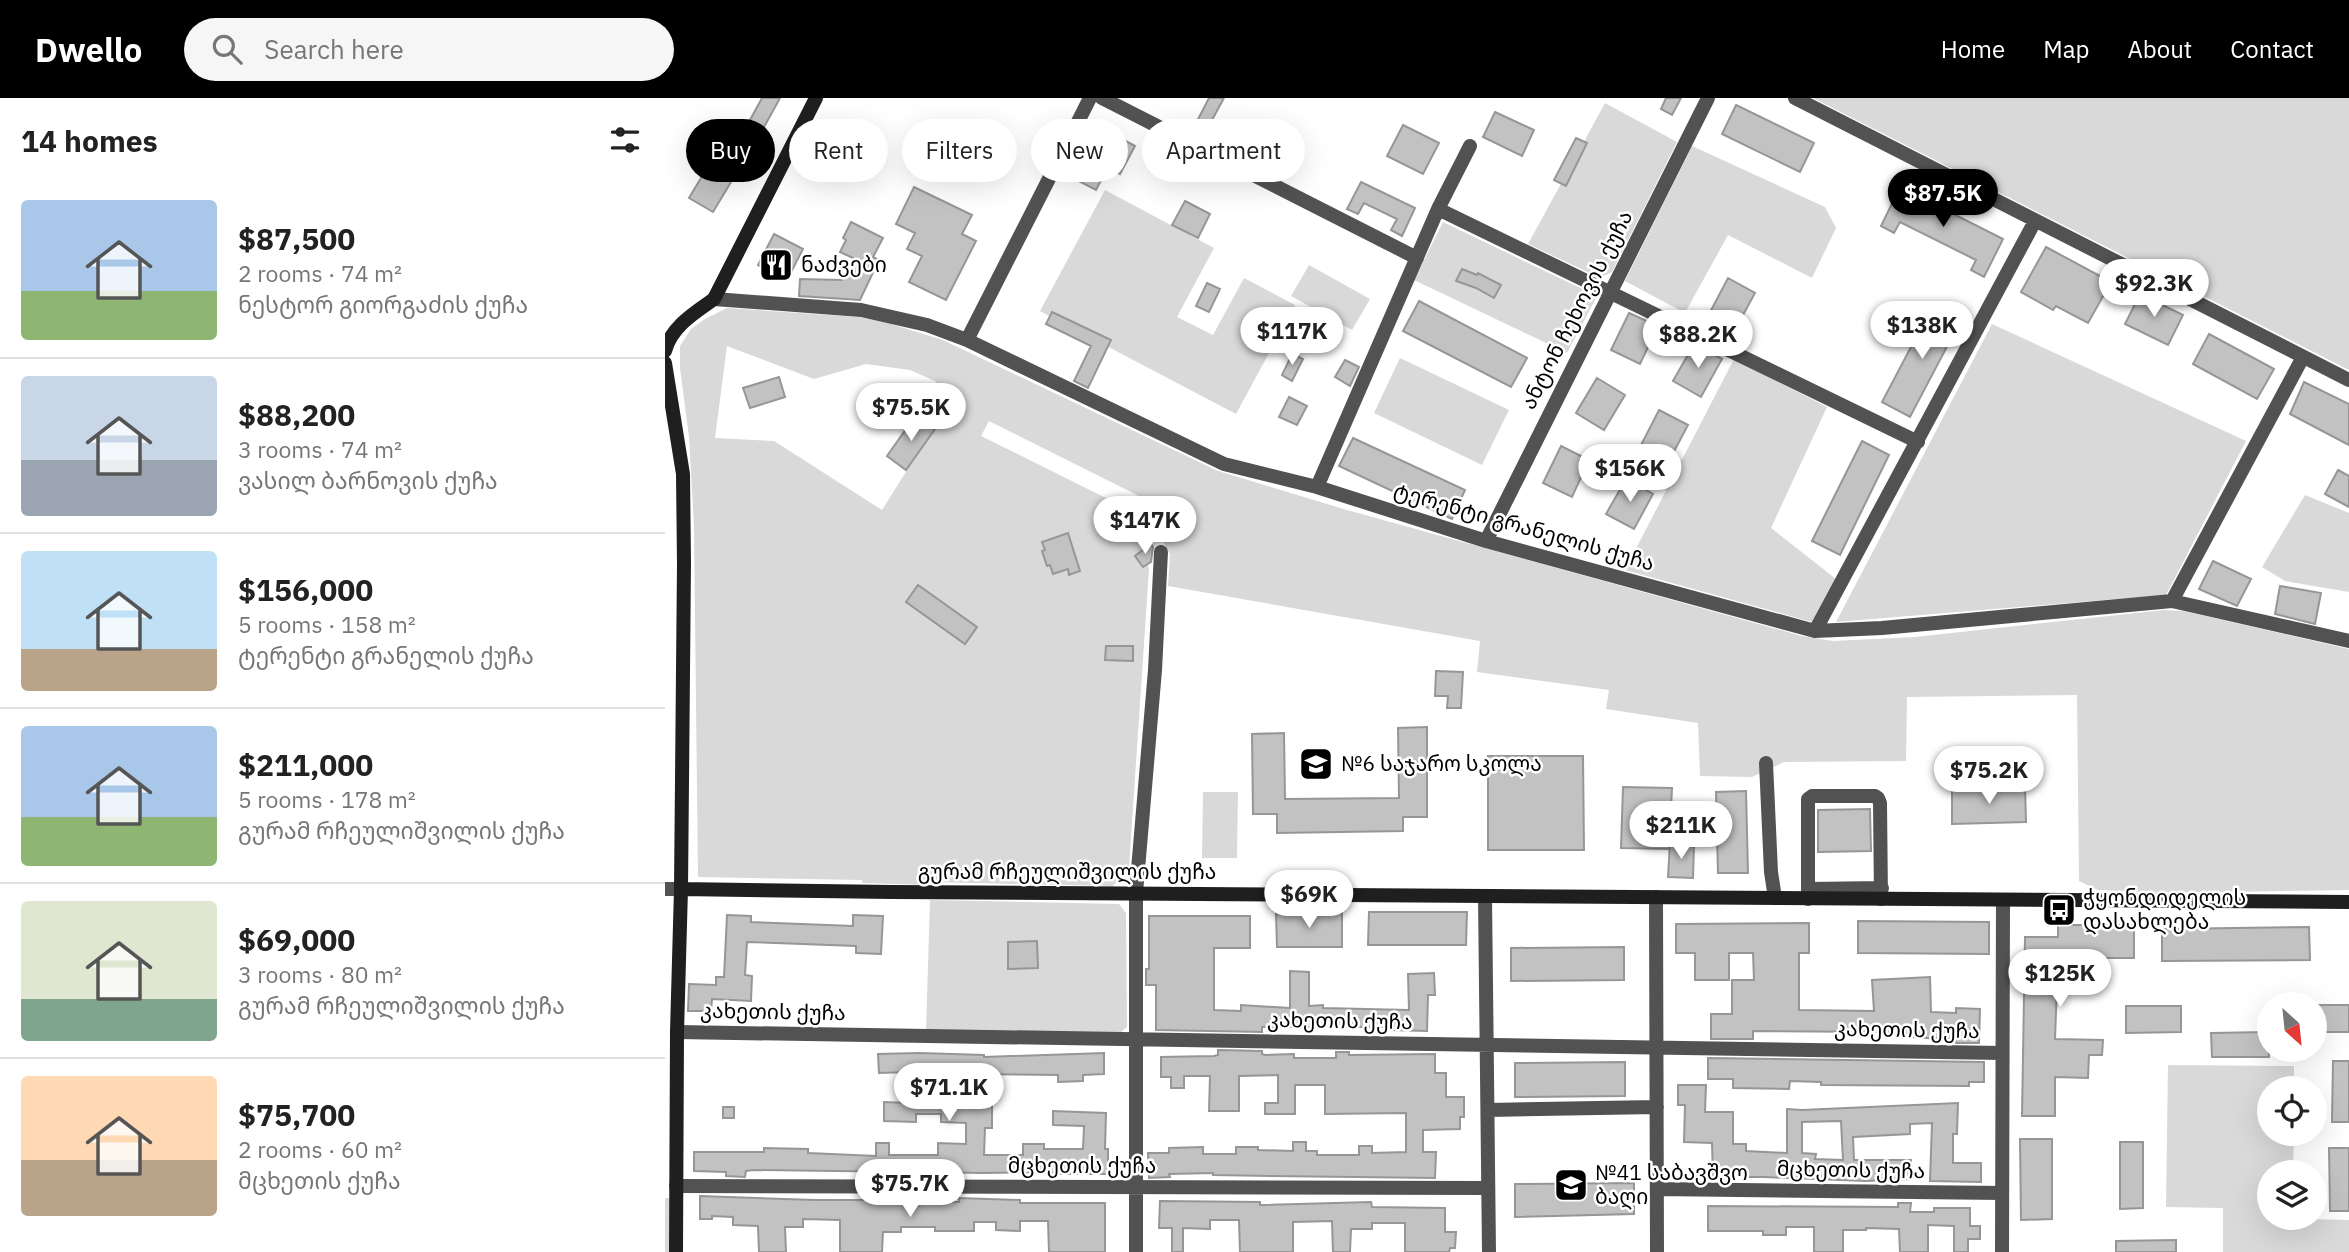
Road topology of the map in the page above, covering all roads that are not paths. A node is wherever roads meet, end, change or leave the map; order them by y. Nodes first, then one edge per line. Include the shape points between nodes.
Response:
1 (816, 98) edge
2 (1090, 98) edge
3 (1102, 98) edge
4 (1708, 98) edge
5 (1795, 98) edge
6 (1470, 146) dead end
7 (1438, 209) junction
8 (2035, 221) junction
9 (1417, 258) junction
10 (1609, 292) junction
11 (714, 299) junction
12 (967, 341) junction
13 (665, 351) edge
14 (2303, 357) junction
15 (665, 363) edge
16 (2349, 380) edge
17 (1918, 442) junction
18 (1317, 487) junction
19 (1486, 541) junction
20 (1161, 552) dead end
21 (2172, 601) junction
22 (1815, 631) junction
23 (2349, 641) edge
24 (1766, 763) dead end
25 (665, 889) edge
26 (681, 889) junction
27 (1136, 893) junction
28 (1882, 893) junction
29 (1808, 894) junction
30 (1485, 896) junction
31 (1656, 897) junction
32 (1775, 898) junction
33 (2003, 900) junction
34 (2349, 902) edge
35 (677, 1032) junction
36 (1135, 1039) junction
37 (1486, 1045) junction
38 (1655, 1047) junction
39 (2003, 1053) junction
40 (1657, 1107) junction
41 (1488, 1110) junction
42 (676, 1186) junction
43 (1136, 1187) junction
44 (1488, 1188) junction
45 (1657, 1189) junction
46 (2002, 1193) junction
47 (676, 1252) edge
48 (1136, 1252) edge
49 (1489, 1252) edge
50 (1657, 1252) edge
51 (2002, 1252) edge

1 - 11 street
2 - 12 street
3 - 9 street
4 - 10 street, ანტონ ჩეხოვის ქუჩა
5 - 8 street
6 - 7 street
7 - 9 street
7 - 10 street
8 - 14 street
8 - 17 street
9 - 18 street
10 - 17 street
10 - 19 street, ანტონ ჩეხოვის ქუჩა
11 - 12 street, ტერენტი გრანელის ქუჩა via 861,310
11 - 13 street via 668,337
12 - 18 street, ტერენტი გრანელის ქუჩა via 1224,464
14 - 16 street
14 - 21 street
15 - 26 street via 683,474
17 - 22 street
18 - 19 street, ტერენტი გრანელის ქუჩა
19 - 22 street, ტერენტი გრანელის ქუჩა
20 - 27 street via 1156,670
21 - 22 street, ტერენტი გრანელის ქუჩა
21 - 23 street, ტერენტი გრანელის ქუჩა
24 - 32 street
25 - 26 street, გურამ რჩეულიშვილის ქუჩა
26 - 27 street, გურამ რჩეულიშვილის ქუჩა
26 - 35 street
27 - 30 street, გურამ რჩეულიშვილის ქუჩა
27 - 36 street
28 - 29 street
28 - 29 street via 1878,798 1812,796 1807,804
28 - 33 street
29 - 32 street
30 - 31 street, გურამ რჩეულიშვილის ქუჩა
30 - 37 street
31 - 32 street
31 - 38 street
33 - 34 street
33 - 39 street
35 - 36 street, კახეთის ქუჩა
35 - 42 street
36 - 37 street, კახეთის ქუჩა
36 - 43 street
37 - 38 street, კახეთის ქუჩა
37 - 41 street
38 - 39 street, კახეთის ქუჩა
38 - 40 street
39 - 46 street
40 - 41 street
40 - 45 street
41 - 44 street
42 - 43 street, მცხეთის ქუჩა
42 - 47 street
43 - 44 street, მცხეთის ქუჩა
43 - 48 street
44 - 49 street
45 - 46 street, მცხეთის ქუჩა
45 - 50 street
46 - 51 street

